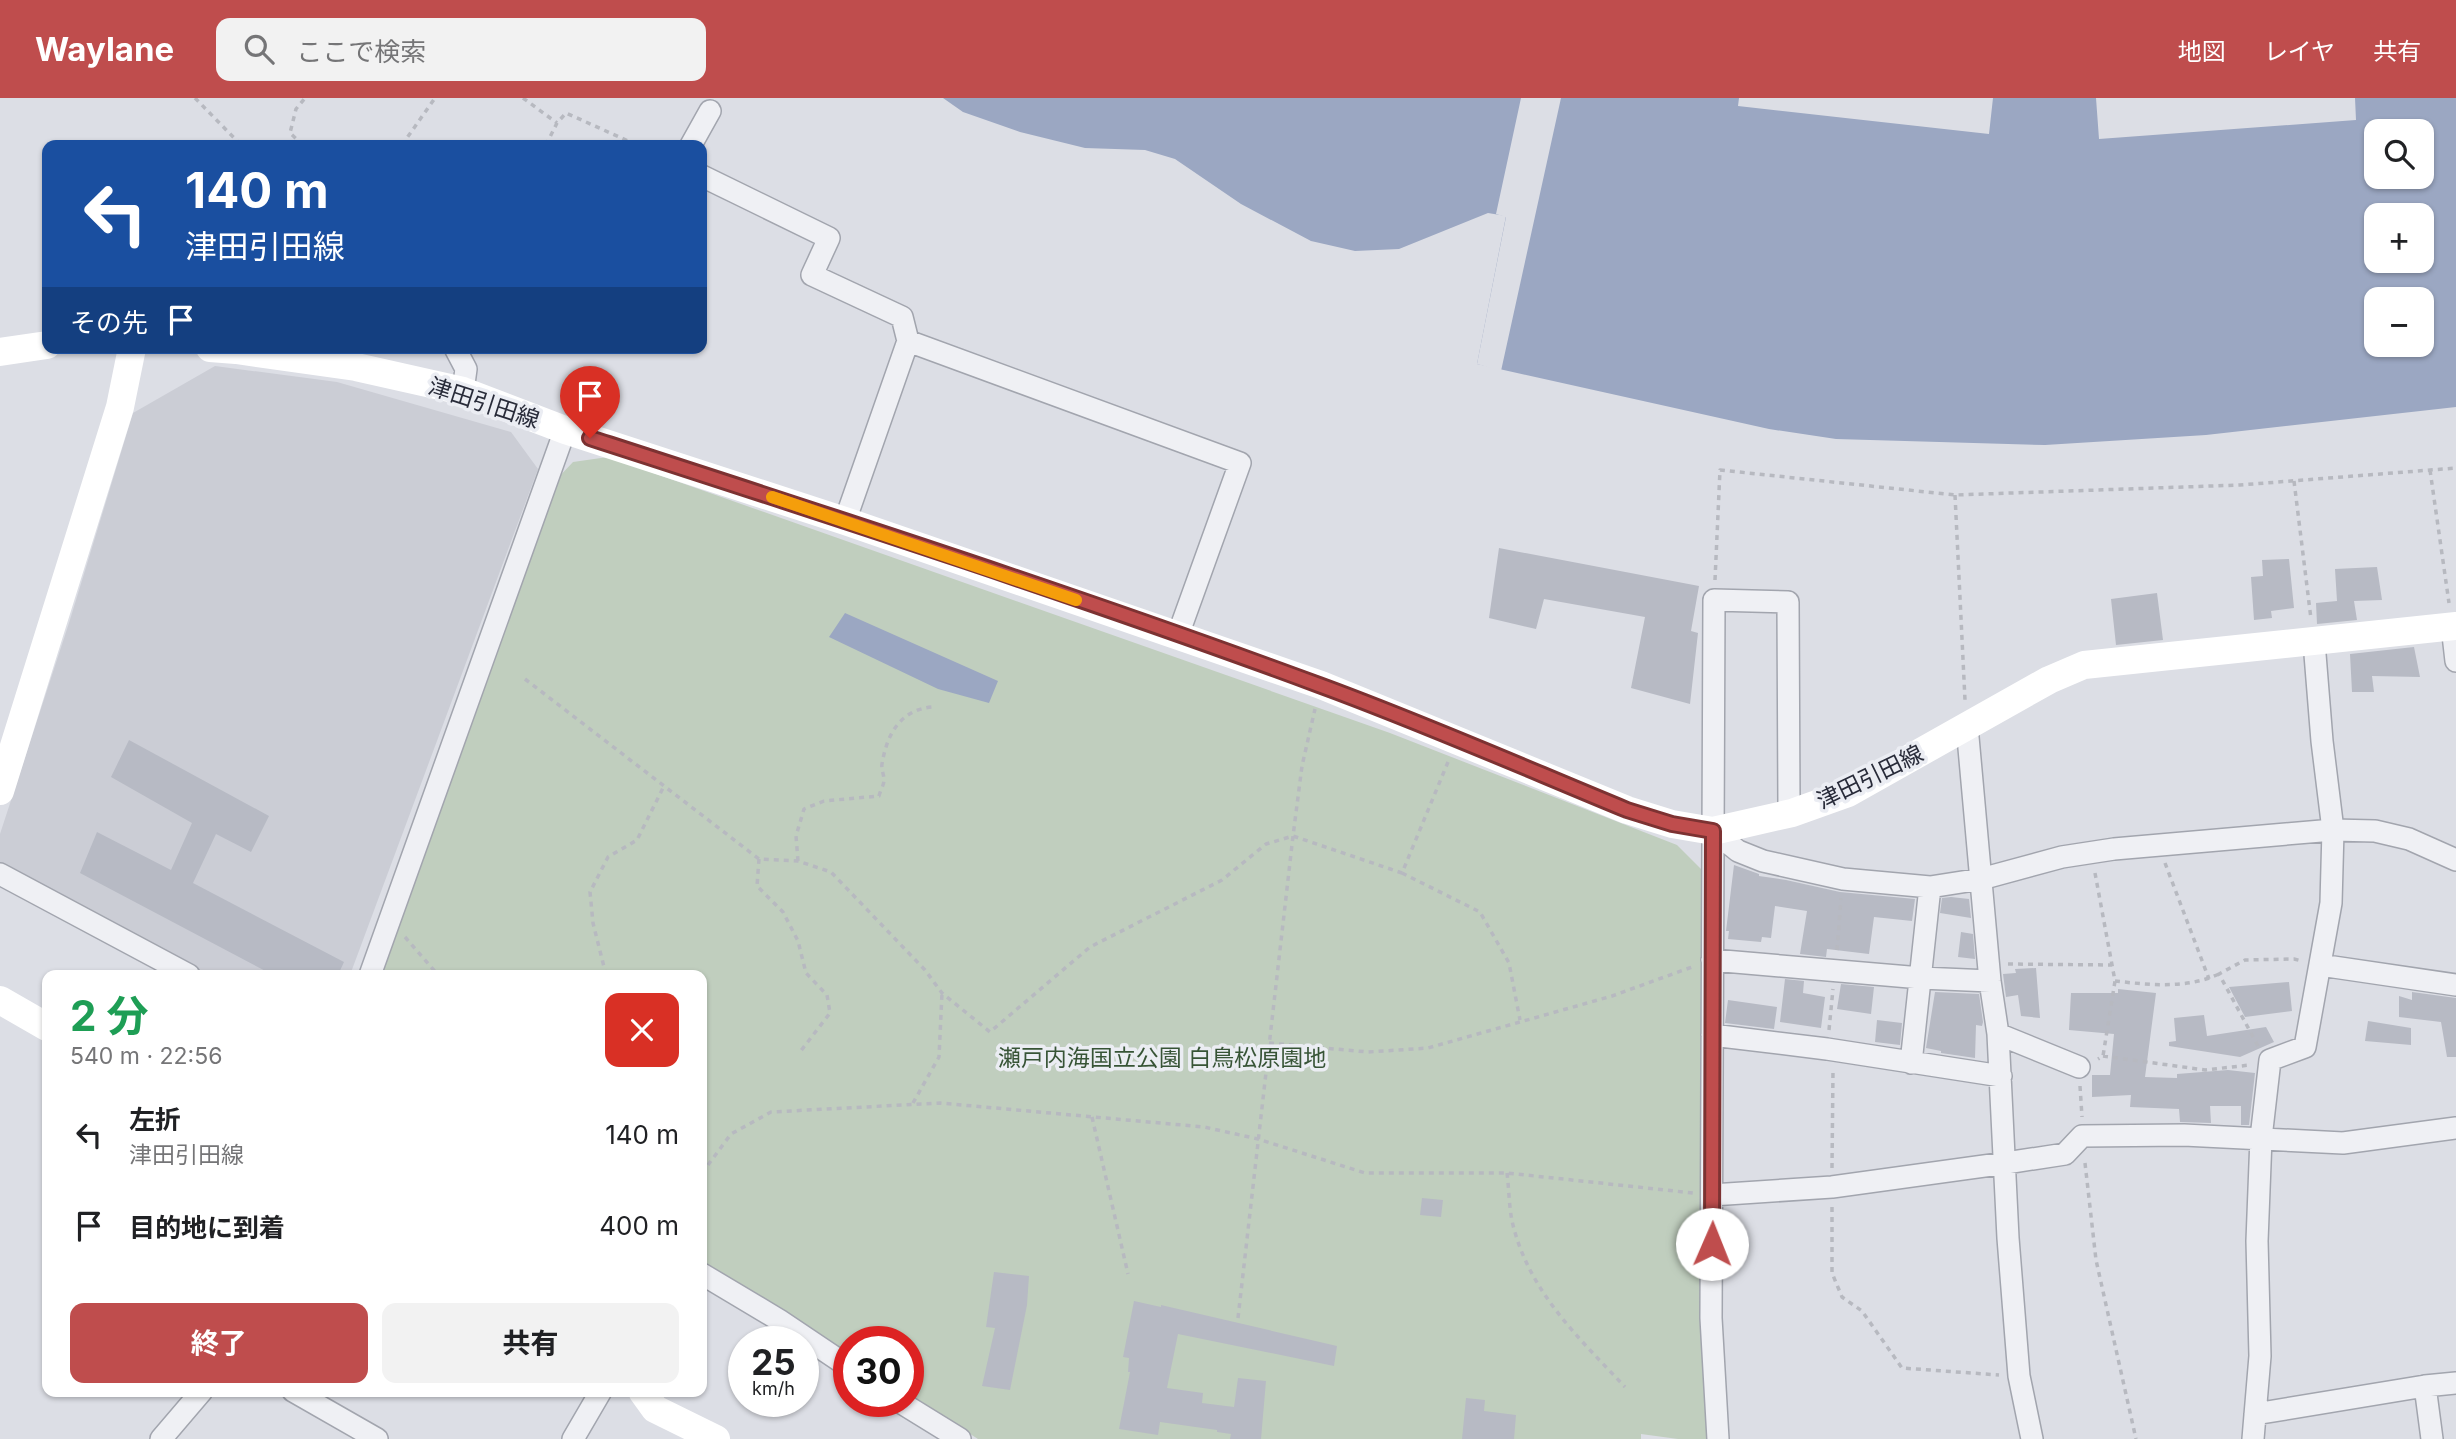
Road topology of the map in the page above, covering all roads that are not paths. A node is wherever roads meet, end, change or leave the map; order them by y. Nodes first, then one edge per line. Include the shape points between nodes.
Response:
1 (710, 111) dead end
2 (694, 140) edge
3 (707, 178) edge
4 (908, 341) junction
5 (42, 346) edge
6 (0, 352) edge
7 (131, 354) edge
8 (256, 354) edge
9 (458, 354) edge
10 (463, 391) junction
11 (565, 430) junction
12 (845, 521) junction
13 (2454, 626) edge
14 (1178, 635) junction
15 (2314, 642) junction
16 (2456, 661) edge
17 (1967, 726) junction
18 (0, 790) edge
19 (1792, 813) junction
20 (2333, 830) junction
21 (1713, 831) junction
22 (2456, 860) edge
23 (0, 874) edge
24 (1981, 878) junction
25 (1930, 887) junction
26 (1712, 960) junction
27 (2320, 965) junction
28 (180, 970) edge
29 (372, 970) edge
30 (1990, 972) junction
31 (1921, 978) junction
32 (2456, 985) edge
33 (0, 1000) edge
34 (42, 1024) edge
35 (1998, 1034) junction
36 (1712, 1035) junction
37 (1911, 1063) junction
38 (2079, 1067) dead end
39 (2001, 1076) junction
40 (2456, 1128) edge
41 (2261, 1138) junction
42 (2006, 1163) junction
43 (1712, 1195) junction
44 (707, 1277) edge
45 (833, 1356) edge
46 (2456, 1383) edge
47 (2425, 1386) junction
48 (197, 1397) edge
49 (304, 1397) edge
50 (598, 1397) edge
51 (646, 1397) edge
52 (2255, 1414) junction
53 (924, 1417) edge
54 (161, 1439) edge
55 (377, 1439) edge
56 (573, 1439) edge
57 (716, 1439) edge
58 (960, 1439) edge
59 (1718, 1439) edge
60 (2032, 1439) edge
61 (2253, 1439) edge
62 (2432, 1439) edge

1 - 2 street
3 - 4 street via 829,238 812,275 902,317
4 - 12 street
4 - 14 street via 1240,463
5 - 6 main road
7 - 18 main road via 120,407
8 - 10 main road, 津田引田線 via 356,367
9 - 10 street via 466,369
10 - 11 main road, 津田引田線
11 - 12 main road, 津田引田線
11 - 29 street
12 - 14 main road, 津田引田線
13 - 15 main road, 津田引田線
13 - 16 street
14 - 21 main road, 津田引田線 via 1321,685 1627,810
15 - 17 main road, 津田引田線 via 2084,665
15 - 20 street
17 - 19 main road, 津田引田線 via 1848,793
17 - 24 street
19 - 21 main road, 津田引田線
19 - 21 street via 1788,602 1714,600
20 - 22 street via 2375,831 2409,839
20 - 24 street via 2114,849
20 - 27 street via 2331,903
21 - 25 street via 1738,851 1763,861 1843,879
21 - 26 street
23 - 28 street
24 - 25 street
24 - 30 street
25 - 31 street
26 - 31 street
26 - 36 street
27 - 32 street
27 - 41 street via 2305,1047 2270,1060
30 - 31 street
30 - 35 street
31 - 37 street
33 - 34 main road
35 - 38 street
35 - 39 street
36 - 37 street
36 - 43 street
37 - 39 street
39 - 42 street
40 - 41 street via 2343,1143
41 - 42 street via 2082,1136 2065,1154
41 - 52 street via 2257,1241 2260,1356
42 - 43 street via 1832,1187
42 - 60 street via 2019,1377
43 - 59 street via 1711,1318
44 - 45 street
46 - 47 street
47 - 52 street
47 - 62 street
48 - 54 street
49 - 55 street
50 - 56 street
51 - 57 main road via 655,1409
52 - 61 street
53 - 58 street

